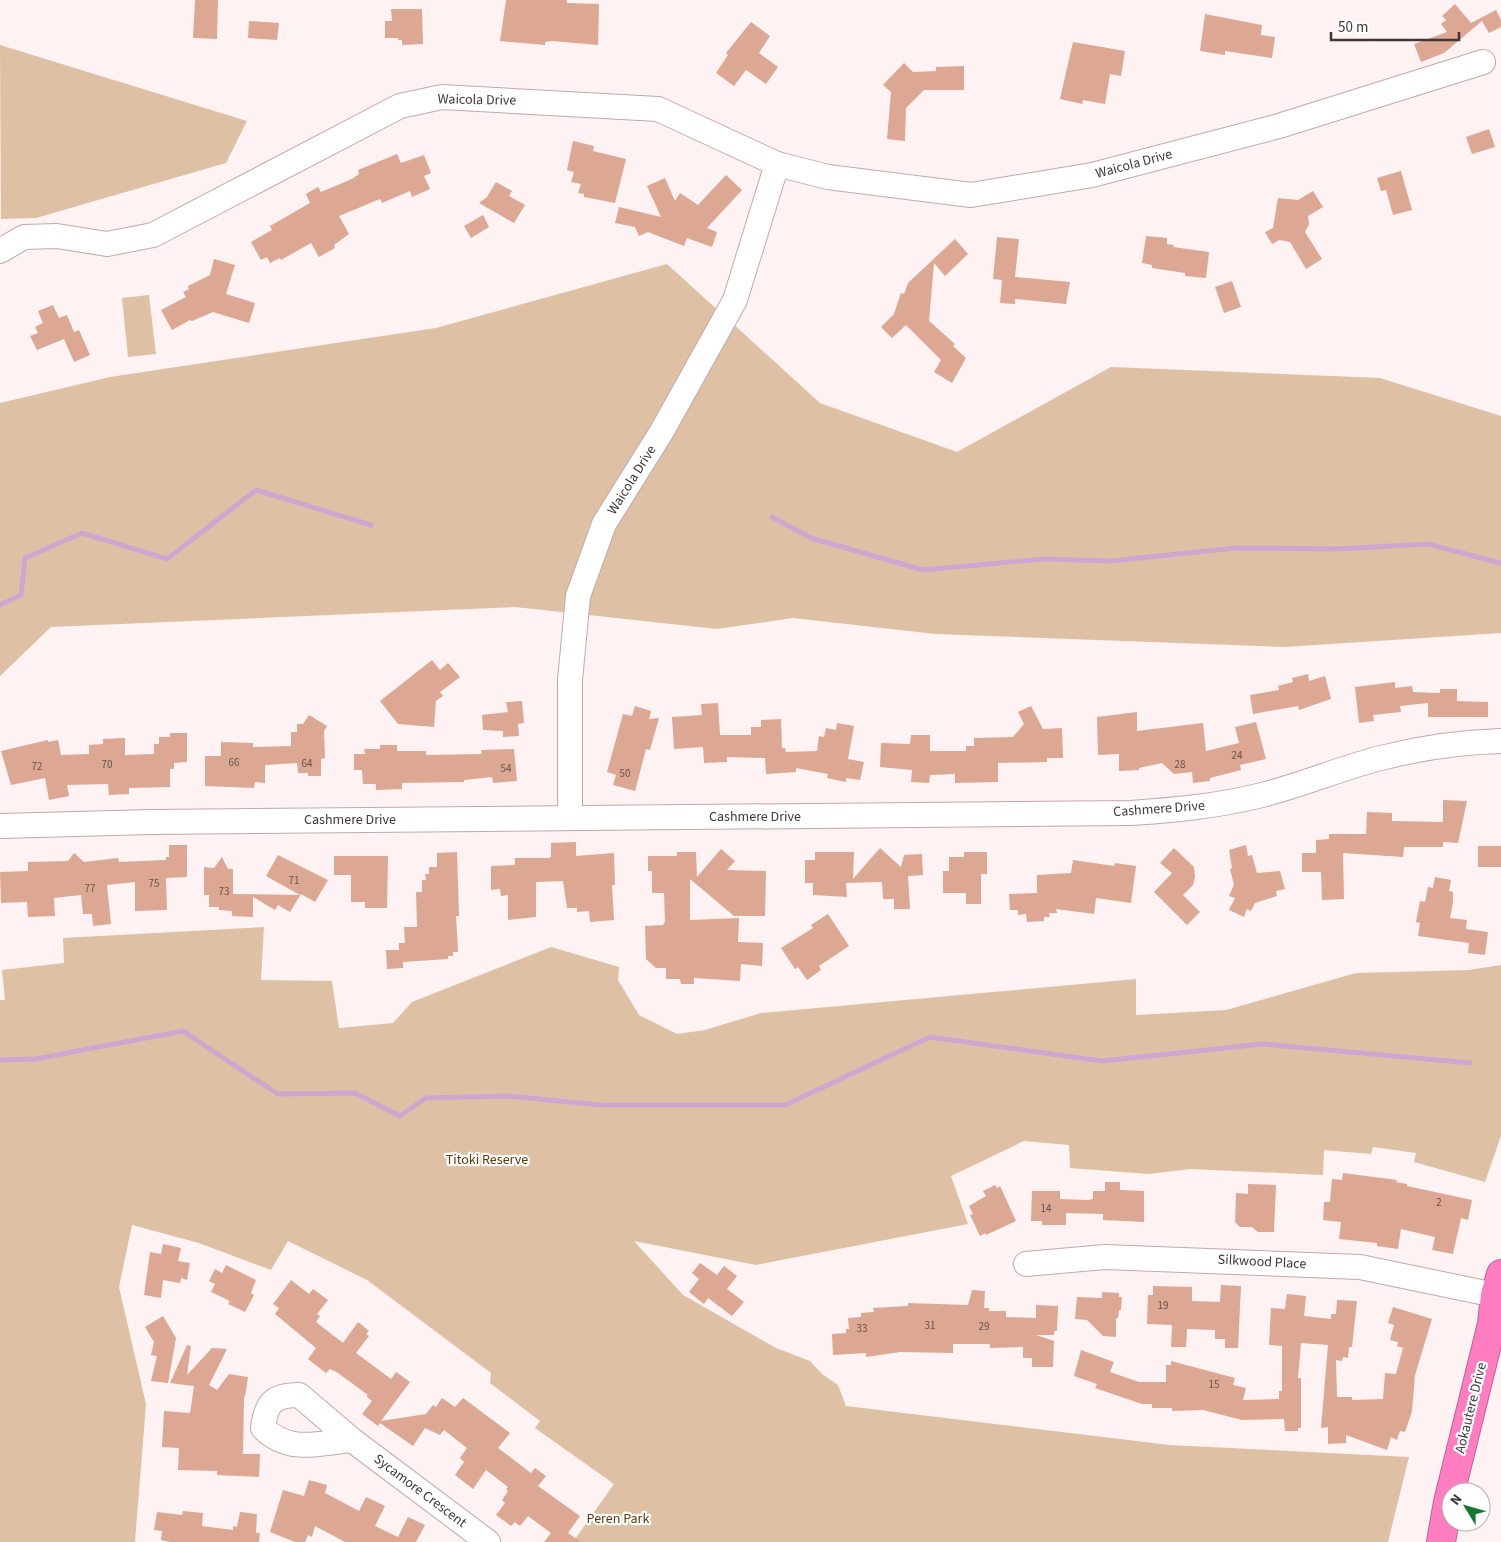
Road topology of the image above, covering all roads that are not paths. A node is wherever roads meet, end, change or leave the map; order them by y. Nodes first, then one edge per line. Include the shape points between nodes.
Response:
1 (1483, 62) dead end
2 (777, 164) junction
3 (0, 251) edge
4 (1501, 741) edge
5 (570, 818) junction
6 (0, 826) edge
7 (1026, 1264) dead end
8 (1498, 1285) edge
9 (352, 1440) dead end
10 (488, 1542) edge
11 (1441, 1542) edge

1 - 2 street, Waicola Drive via 1279,126 1092,176 971,194 828,177
2 - 3 street, Waicola Drive via 658,109 442,97 400,106 153,234 107,244 57,236 24,238
2 - 5 street, Waicola Drive via 735,300 662,431 604,524 578,596 570,680
4 - 5 street, Cashmere Drive via 1430,748 1381,758 1261,795 1181,809 1131,813
5 - 6 street, Cashmere Drive
7 - 8 street, Silkwood Place via 1105,1257 1360,1267
8 - 11 highway, Aokautere Drive via 1492,1324
9 - 10 street, Sycamore Crescent

